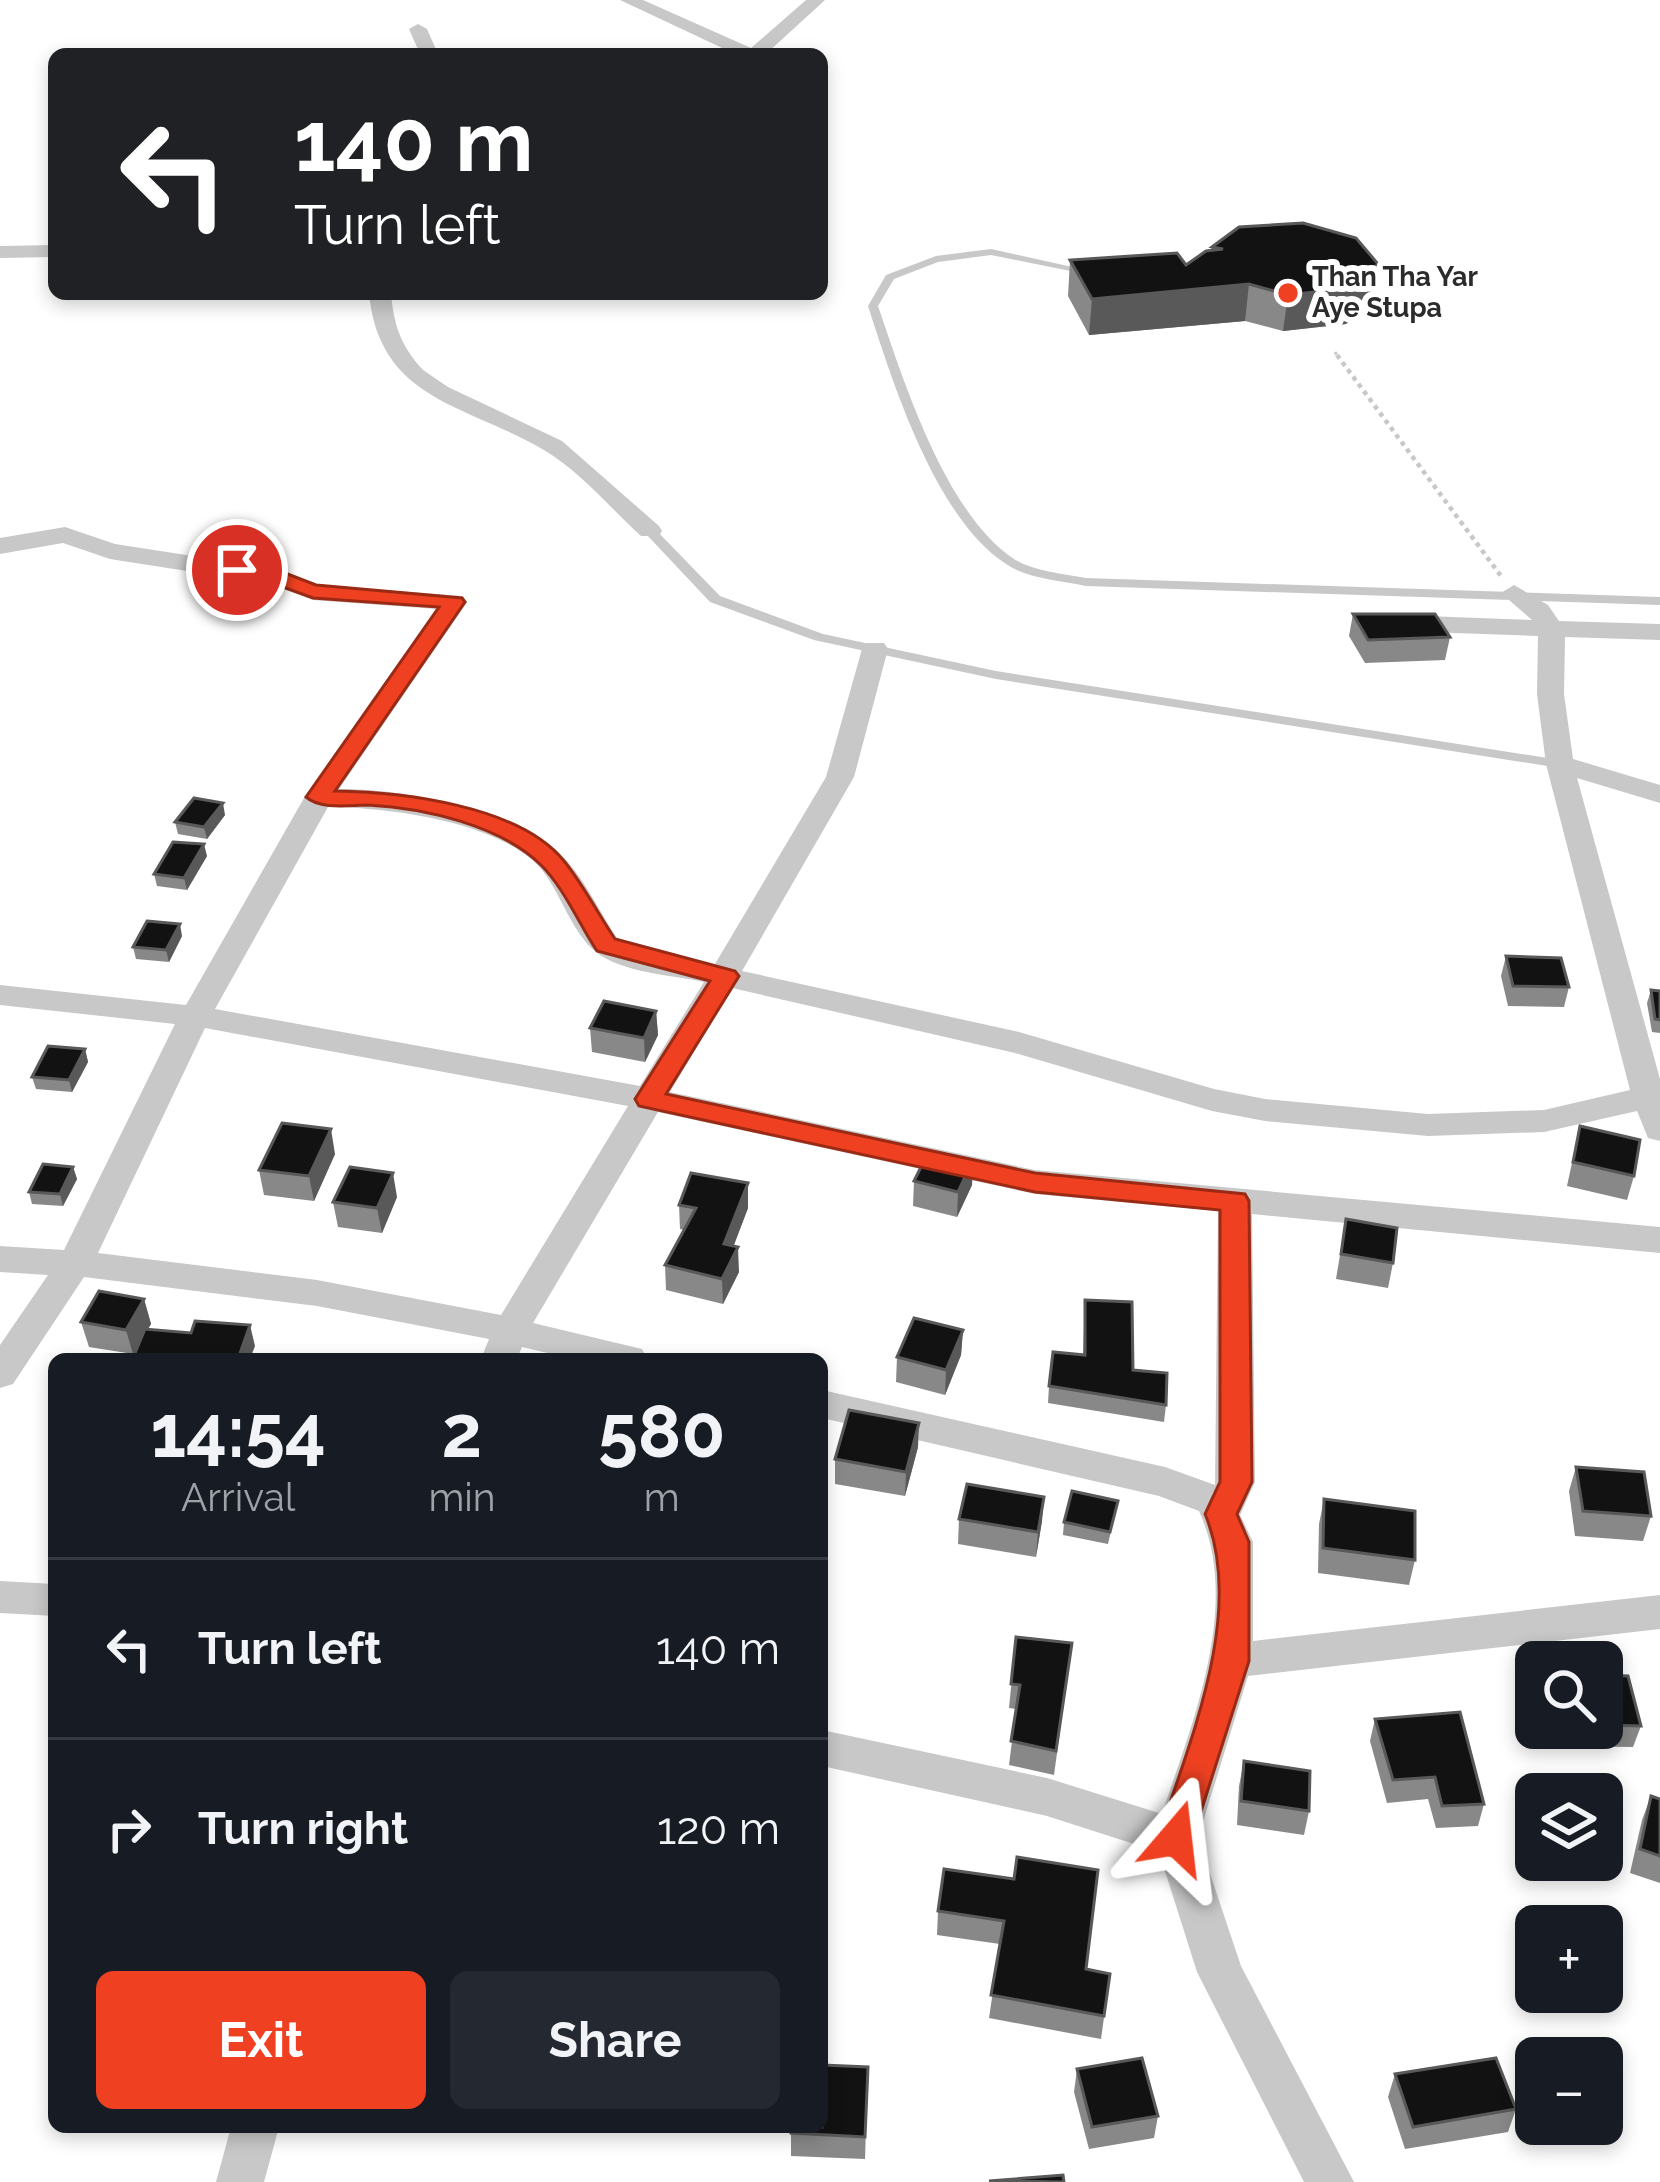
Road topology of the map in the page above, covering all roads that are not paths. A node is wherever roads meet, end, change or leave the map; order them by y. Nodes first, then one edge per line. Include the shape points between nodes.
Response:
1 (629, 0) edge
2 (816, 0) edge
3 (418, 29) dead end
4 (426, 48) edge
5 (739, 48) edge
6 (760, 48) edge
7 (48, 251) edge
8 (0, 252) edge
9 (1100, 272) edge
10 (380, 300) edge
11 (650, 531) joint
12 (0, 546) edge
13 (1514, 593) junction
14 (1660, 601) edge
15 (1377, 623) edge
16 (1552, 629) junction
17 (1660, 632) edge
18 (875, 649) junction
19 (1560, 764) junction
20 (1660, 794) edge
21 (318, 797) junction
22 (726, 976) junction
23 (0, 995) edge
24 (195, 1016) junction
25 (1648, 1097) junction
26 (649, 1099) junction
27 (1660, 1130) edge
28 (1234, 1201) junction
29 (1660, 1240) edge
30 (0, 1259) edge
31 (75, 1263) junction
32 (505, 1344) edge
33 (579, 1353) edge
34 (0, 1374) edge
35 (828, 1405) edge
36 (1221, 1514) junction
37 (0, 1597) edge
38 (48, 1600) edge
39 (1660, 1612) edge
40 (1232, 1661) junction
41 (828, 1749) edge
42 (1176, 1838) junction
43 (253, 2133) edge
44 (240, 2182) edge
45 (1330, 2182) edge

1 - 5 street
2 - 6 street
3 - 4 street
7 - 8 street
9 - 13 lane via 991,252 936,260 890,277 873,306 899,384 964,519 1009,562 1086,582
10 - 11 street via 381,330 396,359 436,390 556,447
11 - 18 lane via 716,598
12 - 21 street via 65,535 313,592 454,602
13 - 14 lane
13 - 16 street
15 - 16 street
16 - 17 street
16 - 19 street via 1546,686
18 - 19 lane
18 - 22 street via 840,777
19 - 20 street
19 - 25 street
21 - 22 street via 374,798 477,820 553,863 606,945
21 - 24 street
22 - 25 street via 1265,1110 1428,1125 1544,1121
22 - 26 street
23 - 24 street
24 - 26 street
24 - 31 street
25 - 27 street
26 - 28 street via 1035,1183
26 - 32 street
28 - 29 street
28 - 36 street via 1236,1482
30 - 31 street
31 - 32 street via 123,1265
31 - 34 street
32 - 33 street
35 - 36 street via 1165,1482 1214,1501
36 - 40 street via 1233,1542
37 - 38 street
39 - 40 street
40 - 42 street
41 - 42 street via 1047,1797
42 - 45 street via 1220,1972
43 - 44 street

